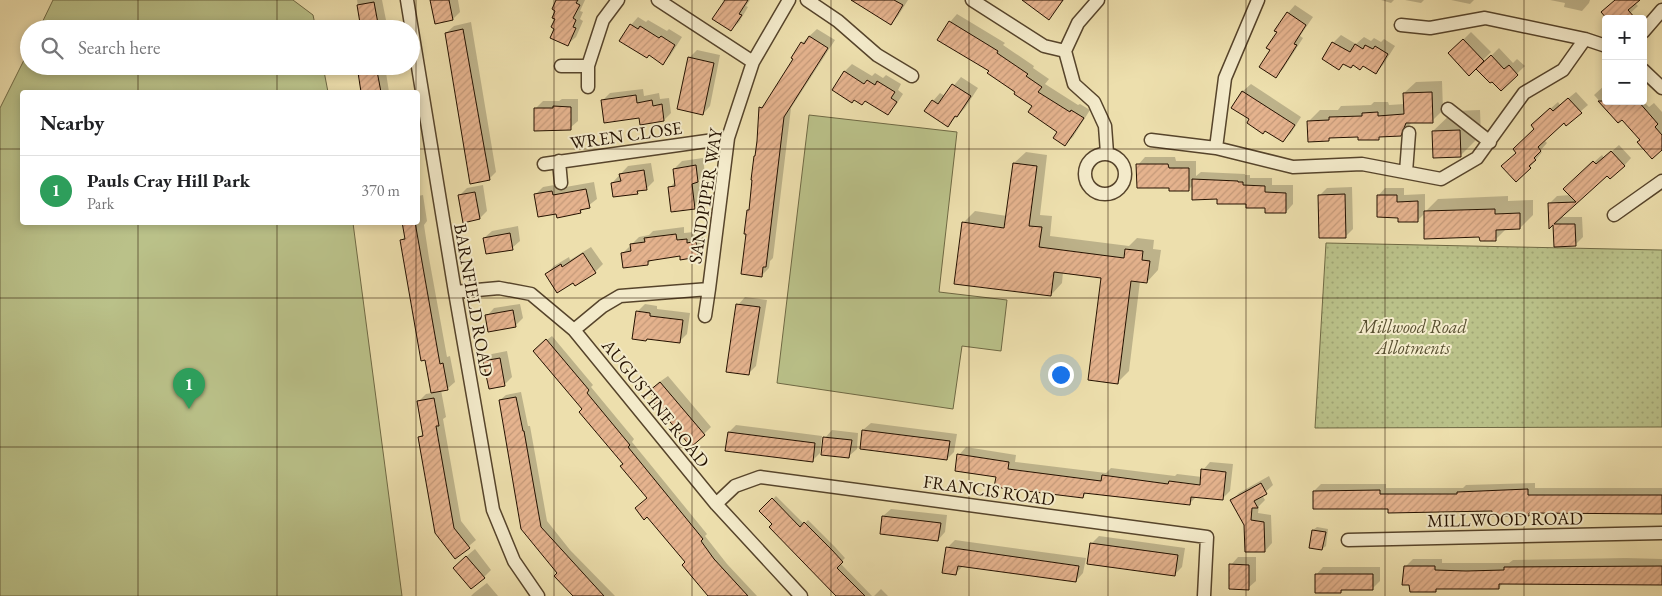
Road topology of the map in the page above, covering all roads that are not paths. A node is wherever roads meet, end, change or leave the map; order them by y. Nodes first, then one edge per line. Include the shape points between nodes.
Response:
1 (408, 0) edge
2 (618, 0) edge
3 (658, 0) edge
4 (789, 0) edge
5 (807, 0) edge
6 (972, 0) edge
7 (1098, 0) edge
8 (1258, 0) edge
9 (1662, 10) edge
10 (411, 20) edge
11 (1401, 26) dead end
12 (1647, 27) edge
13 (1585, 39) junction
14 (1602, 45) edge
15 (1065, 51) junction
16 (753, 62) junction
17 (561, 66) dead end
18 (588, 66) junction
19 (1647, 74) edge
20 (420, 75) edge
21 (912, 76) dead end
22 (588, 87) dead end
23 (1662, 88) edge
24 (1448, 109) dead end
25 (1409, 133) dead end
26 (728, 138) junction
27 (1151, 140) dead end
28 (1490, 142) junction
29 (1216, 148) junction
30 (1107, 153) dead end
31 (559, 161) junction
32 (544, 164) dead end
33 (1406, 172) junction
34 (1662, 181) edge
35 (561, 183) dead end
36 (1614, 215) dead end
37 (709, 289) junction
38 (454, 292) junction
39 (705, 316) dead end
40 (574, 330) junction
41 (716, 504) junction
42 (1662, 533) edge
43 (1348, 540) dead end
44 (538, 596) edge
45 (801, 596) edge
46 (1204, 596) edge

1 - 10 street, BARNFIELD ROAD
2 - 18 street via 603,20
3 - 16 street
4 - 16 street, SANDPIPER WAY
5 - 21 street via 838,21 877,55
6 - 15 street via 1044,46
7 - 15 street via 1078,23
8 - 29 street via 1225,78
9 - 12 street
11 - 13 street via 1430,28 1485,18
13 - 14 street
13 - 28 street via 1563,70 1524,93
15 - 30 street via 1074,84 1094,102 1105,126
16 - 26 street, SANDPIPER WAY
17 - 18 street
18 - 22 street
19 - 23 street
20 - 38 street, BARNFIELD ROAD
24 - 28 street
25 - 33 street
26 - 31 street, WREN CLOSE
26 - 37 street, SANDPIPER WAY
27 - 29 street
28 - 33 street via 1477,158 1441,179
29 - 33 street via 1293,167 1362,164
31 - 32 street, WREN CLOSE
31 - 35 street, WREN CLOSE
34 - 36 street
37 - 39 street, SANDPIPER WAY
37 - 40 street, SANDPIPER WAY via 620,296
38 - 40 street, AUGUSTINE ROAD via 499,288 531,294
38 - 44 street, BARNFIELD ROAD via 493,510 514,561
40 - 41 street, AUGUSTINE ROAD
41 - 45 street, AUGUSTINE ROAD
41 - 46 street, FRANCIS ROAD via 735,486 760,477 1207,537
42 - 43 street, MILLWOOD ROAD

